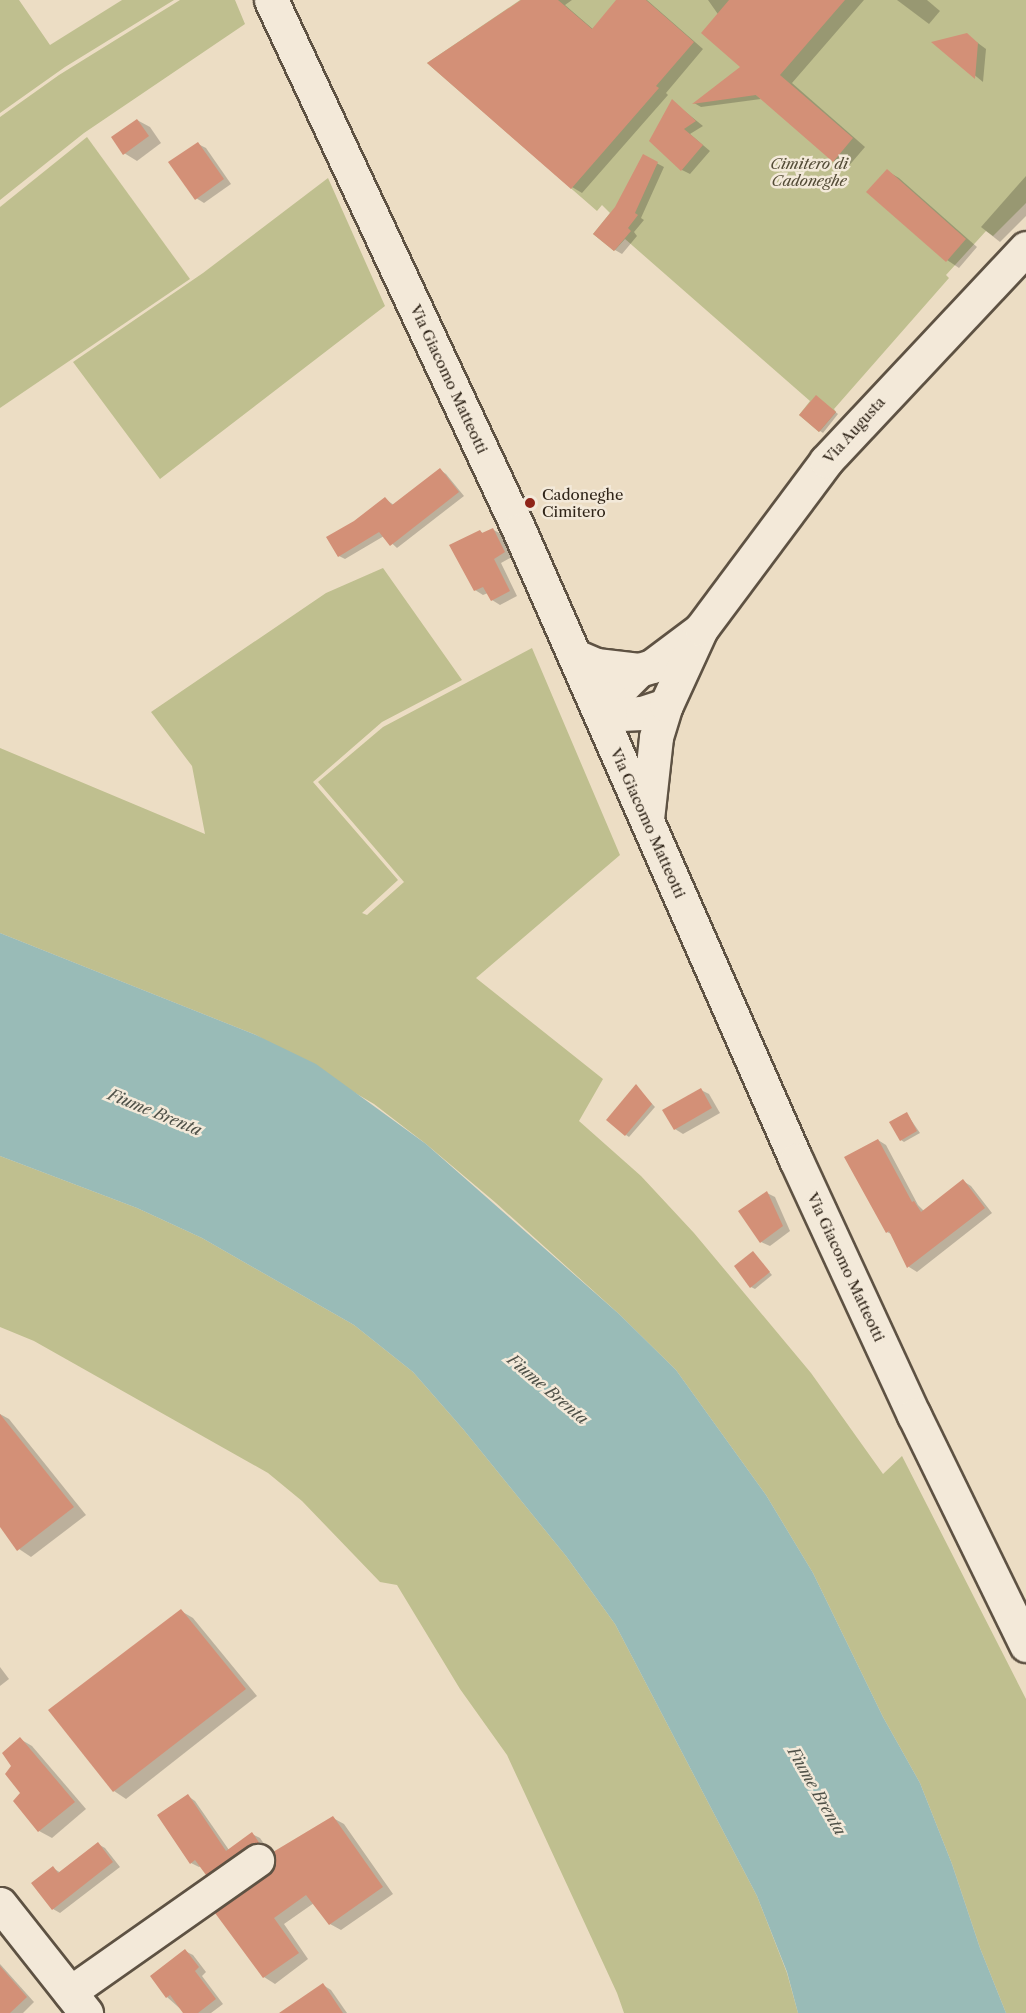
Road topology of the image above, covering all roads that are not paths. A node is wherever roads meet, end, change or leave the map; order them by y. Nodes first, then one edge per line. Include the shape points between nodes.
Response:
1 (271, 0) edge
2 (1026, 248) edge
3 (701, 629) junction
4 (575, 656) junction
5 (639, 670) junction
6 (666, 705) junction
7 (601, 715) junction
8 (646, 819) junction
9 (1026, 1645) edge
10 (258, 1861) dead end
11 (0, 1904) edge
12 (78, 2003) edge

1 - 4 main road, Via Giacomo Matteotti via 409,290
2 - 3 main road, Via Augusta via 826,461
3 - 5 main road, Via Augusta via 652,666
3 - 6 main road, Via Augusta
4 - 5 main road via 596,664
4 - 7 main road, Via Giacomo Matteotti
5 - 7 main road, Via Augusta via 611,698
6 - 7 main road via 642,713
6 - 8 main road, Via Augusta via 656,737
7 - 8 main road, Via Giacomo Matteotti
8 - 9 main road, Via Giacomo Matteotti via 796,1160
10 - 12 street
11 - 12 main road

